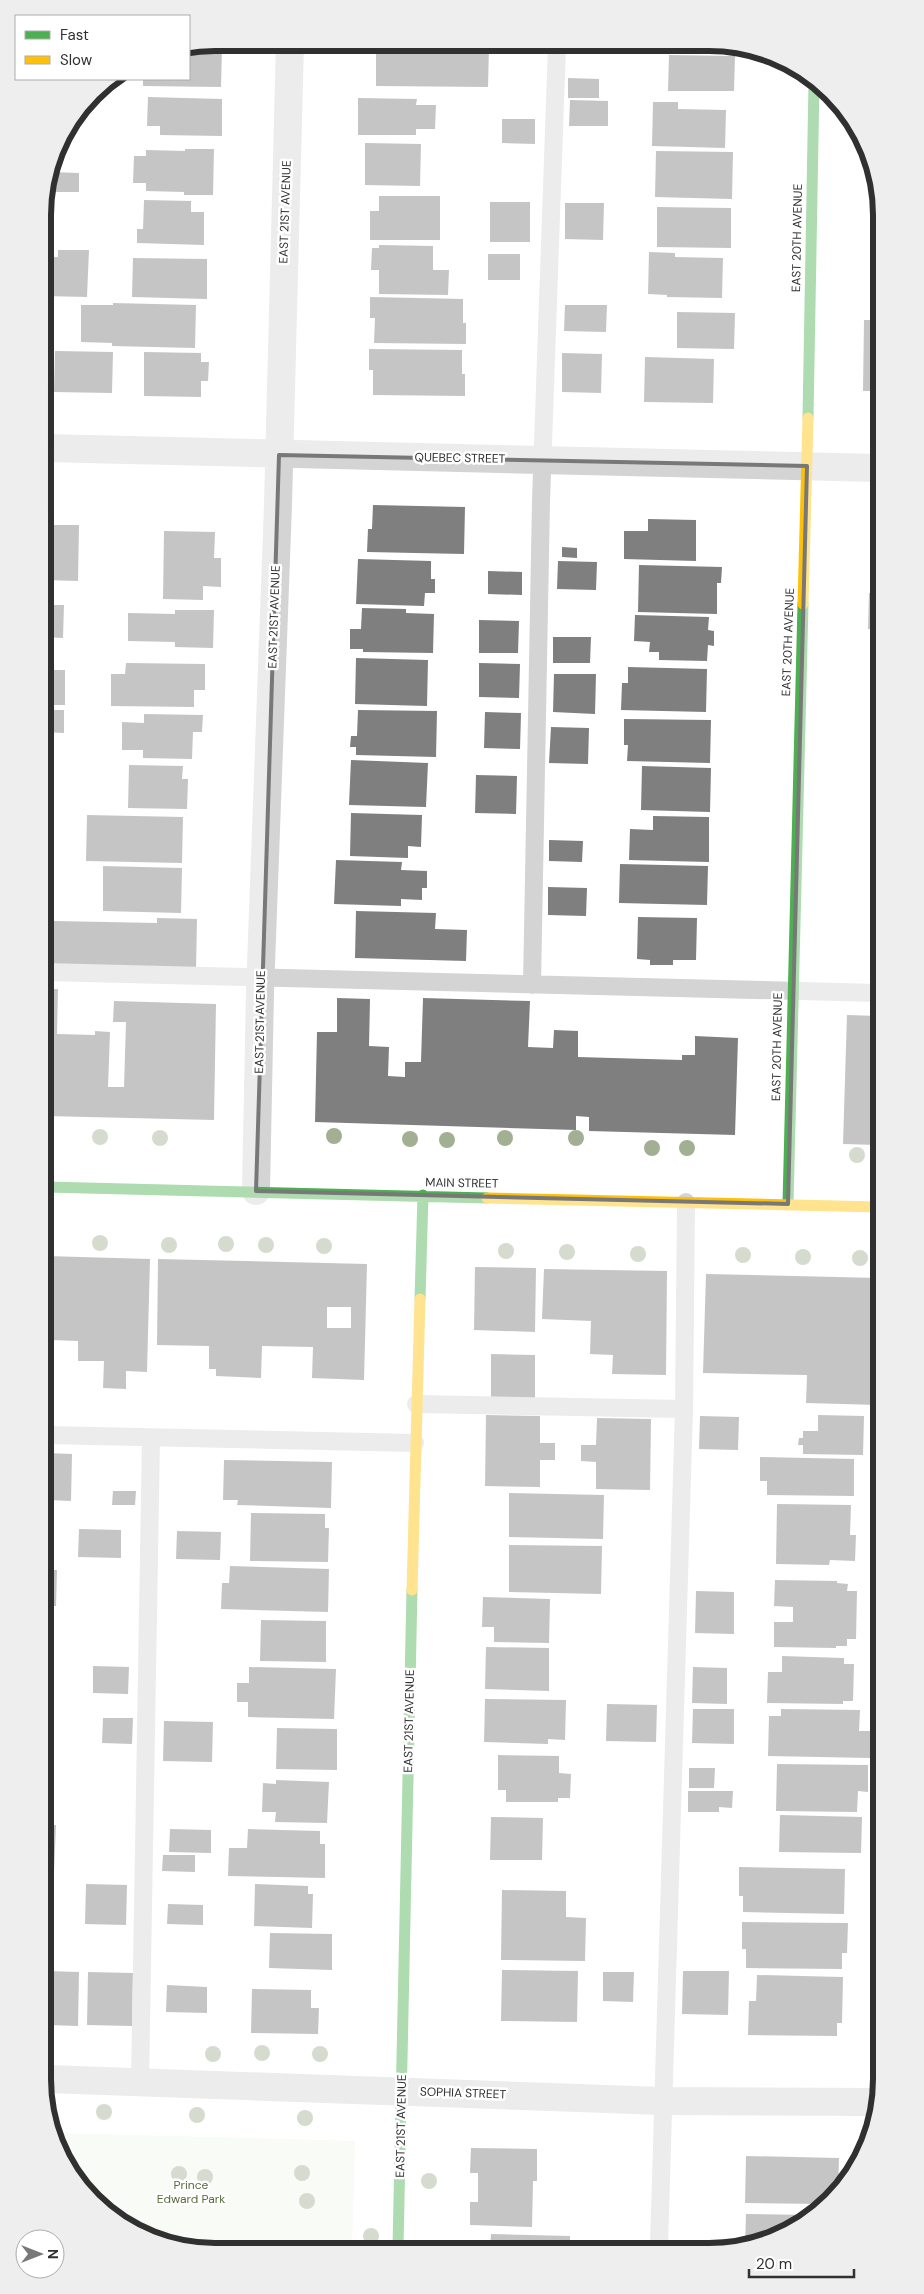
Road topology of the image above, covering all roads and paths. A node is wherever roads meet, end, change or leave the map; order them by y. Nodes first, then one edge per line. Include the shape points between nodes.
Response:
1 (557, 51) edge
2 (290, 52) edge
3 (814, 90) edge
4 (52, 448) edge
5 (279, 455) junction
6 (542, 460) junction
7 (807, 466) junction
8 (873, 468) edge
9 (52, 972) edge
10 (261, 977) junction
11 (532, 985) junction
12 (792, 991) junction
13 (873, 993) edge
14 (51, 1187) edge
15 (256, 1191) junction
16 (423, 1195) junction
17 (686, 1202) junction
18 (788, 1204) junction
19 (872, 1207) edge
20 (416, 1404) junction
21 (684, 1409) junction
22 (51, 1435) edge
23 (151, 1438) junction
24 (415, 1443) junction
25 (51, 2079) edge
26 (140, 2083) junction
27 (401, 2091) junction
28 (662, 2101) junction
29 (871, 2102) edge
30 (398, 2243) edge
31 (659, 2243) edge

1 - 6 lane
2 - 5 street, EAST 21ST AVENUE
3 - 7 street, EAST 20TH AVENUE
4 - 5 street, QUEBEC STREET
5 - 6 street, QUEBEC STREET
5 - 10 street, EAST 21ST AVENUE
6 - 7 street, QUEBEC STREET
6 - 11 lane
7 - 8 street, QUEBEC STREET
7 - 12 street, EAST 20TH AVENUE
9 - 10 lane
10 - 11 lane
10 - 15 street, EAST 21ST AVENUE
11 - 12 lane
12 - 13 lane
12 - 18 street, EAST 20TH AVENUE
14 - 15 street, MAIN STREET
15 - 16 street, MAIN STREET
16 - 17 street, MAIN STREET
16 - 20 street, EAST 21ST AVENUE
17 - 18 street, MAIN STREET
17 - 21 lane
18 - 19 street, MAIN STREET
20 - 21 lane
20 - 24 street, EAST 21ST AVENUE
21 - 28 lane
22 - 23 lane
23 - 24 lane
23 - 26 lane
24 - 27 street, EAST 21ST AVENUE
25 - 26 street, SOPHIA STREET
26 - 27 street, SOPHIA STREET
27 - 28 street, SOPHIA STREET
27 - 30 street, EAST 21ST AVENUE
28 - 29 street, SOPHIA STREET
28 - 31 lane

